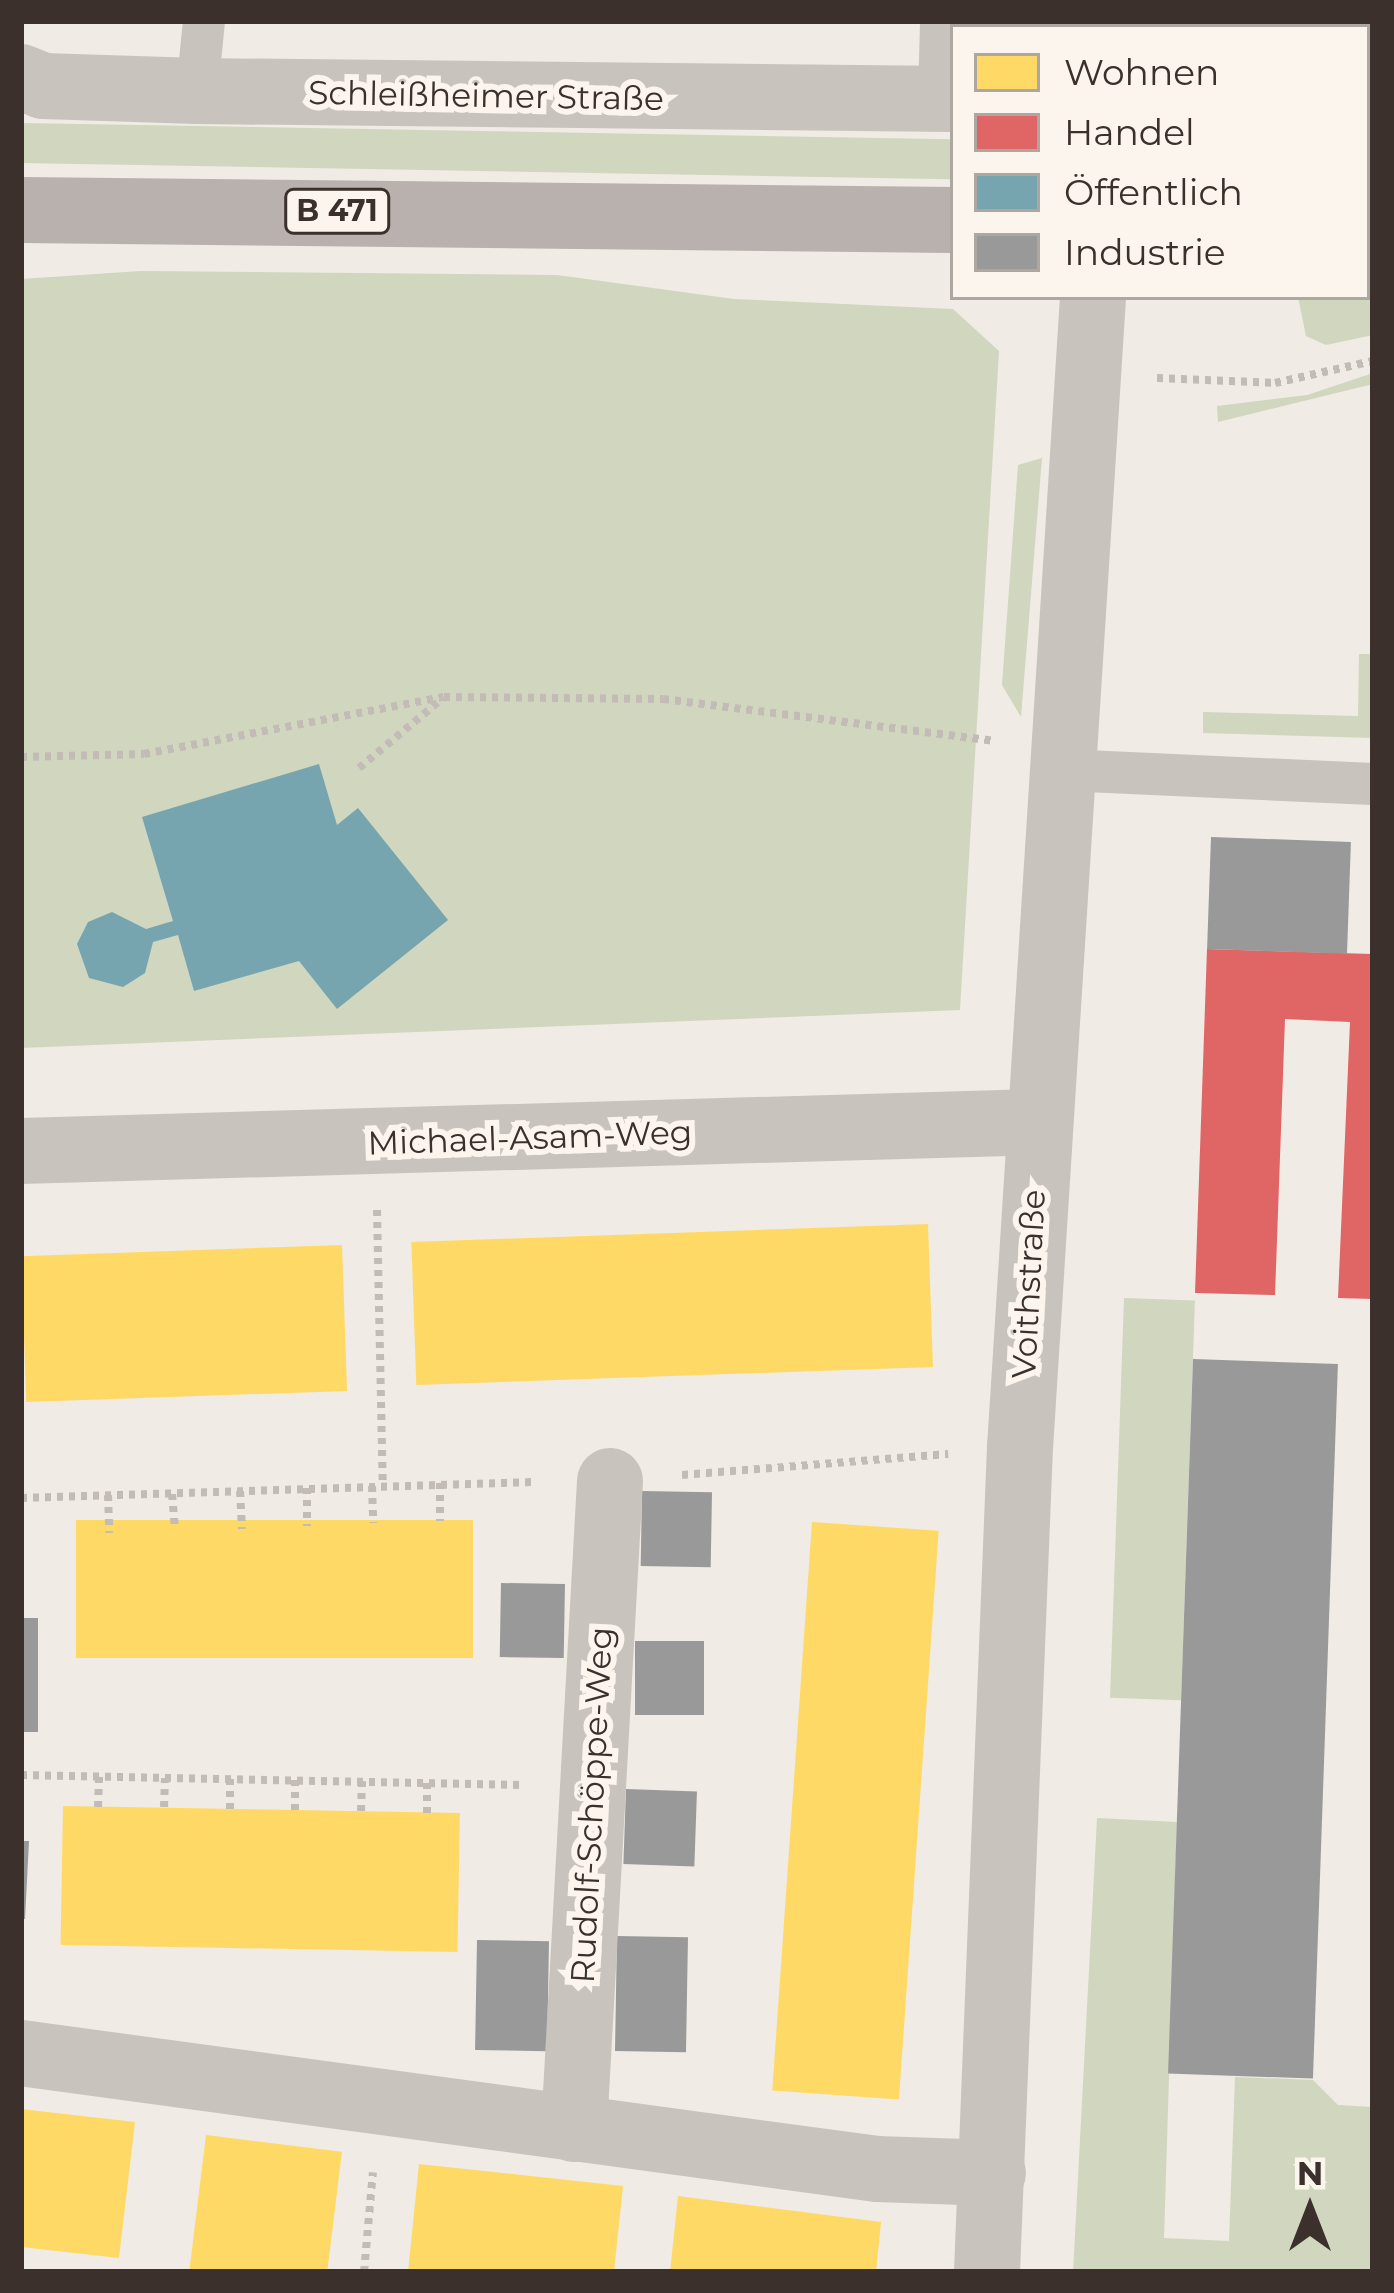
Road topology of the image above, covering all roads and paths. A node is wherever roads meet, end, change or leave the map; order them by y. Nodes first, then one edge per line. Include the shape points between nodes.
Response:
1 (204, 21) edge
2 (21, 77) edge
3 (197, 91) junction
4 (950, 99) edge
5 (21, 210) edge
6 (950, 220) edge
7 (1093, 300) edge
8 (1373, 361) edge
9 (1090, 375) junction
10 (444, 697) junction
11 (21, 757) edge
12 (358, 768) dead end
13 (1064, 770) junction
14 (1373, 784) edge
15 (1039, 1122) junction
16 (375, 1142) junction
17 (21, 1151) edge
18 (1020, 1448) junction
19 (610, 1481) junction
20 (440, 1483) junction
21 (377, 1485) junction
22 (307, 1489) junction
23 (240, 1491) junction
24 (172, 1494) junction
25 (107, 1495) junction
26 (21, 1498) edge
27 (440, 1521) dead end
28 (373, 1523) dead end
29 (308, 1526) dead end
30 (242, 1529) dead end
31 (175, 1530) dead end
32 (109, 1533) dead end
33 (21, 1775) edge
34 (99, 1776) junction
35 (165, 1778) junction
36 (230, 1779) junction
37 (296, 1780) junction
38 (362, 1781) junction
39 (427, 1783) junction
40 (593, 1786) junction
41 (98, 1807) dead end
42 (164, 1807) dead end
43 (230, 1809) dead end
44 (296, 1810) dead end
45 (361, 1811) dead end
46 (427, 1813) dead end
47 (21, 2053) edge
48 (379, 2102) junction
49 (574, 2129) junction
50 (993, 2173) junction
51 (364, 2272) edge
52 (987, 2272) edge

1 - 3 lane
2 - 3 street, Schleißheimer Straße via 43,86
3 - 4 street, Schleißheimer Straße
5 - 6 main road, B 471
7 - 9 street, Voithstraße
8 - 9 path via 1275,383
9 - 13 street, Voithstraße
10 - 11 path via 144,754
10 - 12 path
10 - 13 path via 733,707 988,738
13 - 14 lane
13 - 15 street, Voithstraße
15 - 16 street, Michael-Asam-Weg
15 - 18 street, Voithstraße
16 - 17 street, Michael-Asam-Weg
16 - 21 path
18 - 19 path
18 - 50 street, Voithstraße
19 - 20 path
19 - 40 street, Rudolf-Schöppe-Weg
20 - 21 path
20 - 27 path
21 - 22 path
21 - 28 path
22 - 23 path
22 - 29 path
23 - 24 path
23 - 30 path
24 - 25 path
24 - 31 path
25 - 26 path
25 - 32 path
33 - 34 path
34 - 35 path
34 - 41 path
35 - 36 path
35 - 42 path
36 - 37 path
36 - 43 path
37 - 38 path
37 - 44 path
38 - 39 path
38 - 45 path
39 - 40 path
39 - 46 path
40 - 49 street, Rudolf-Schöppe-Weg
47 - 48 street
48 - 49 street
48 - 51 path
49 - 50 street via 877,2169
50 - 52 street, Voithstraße

